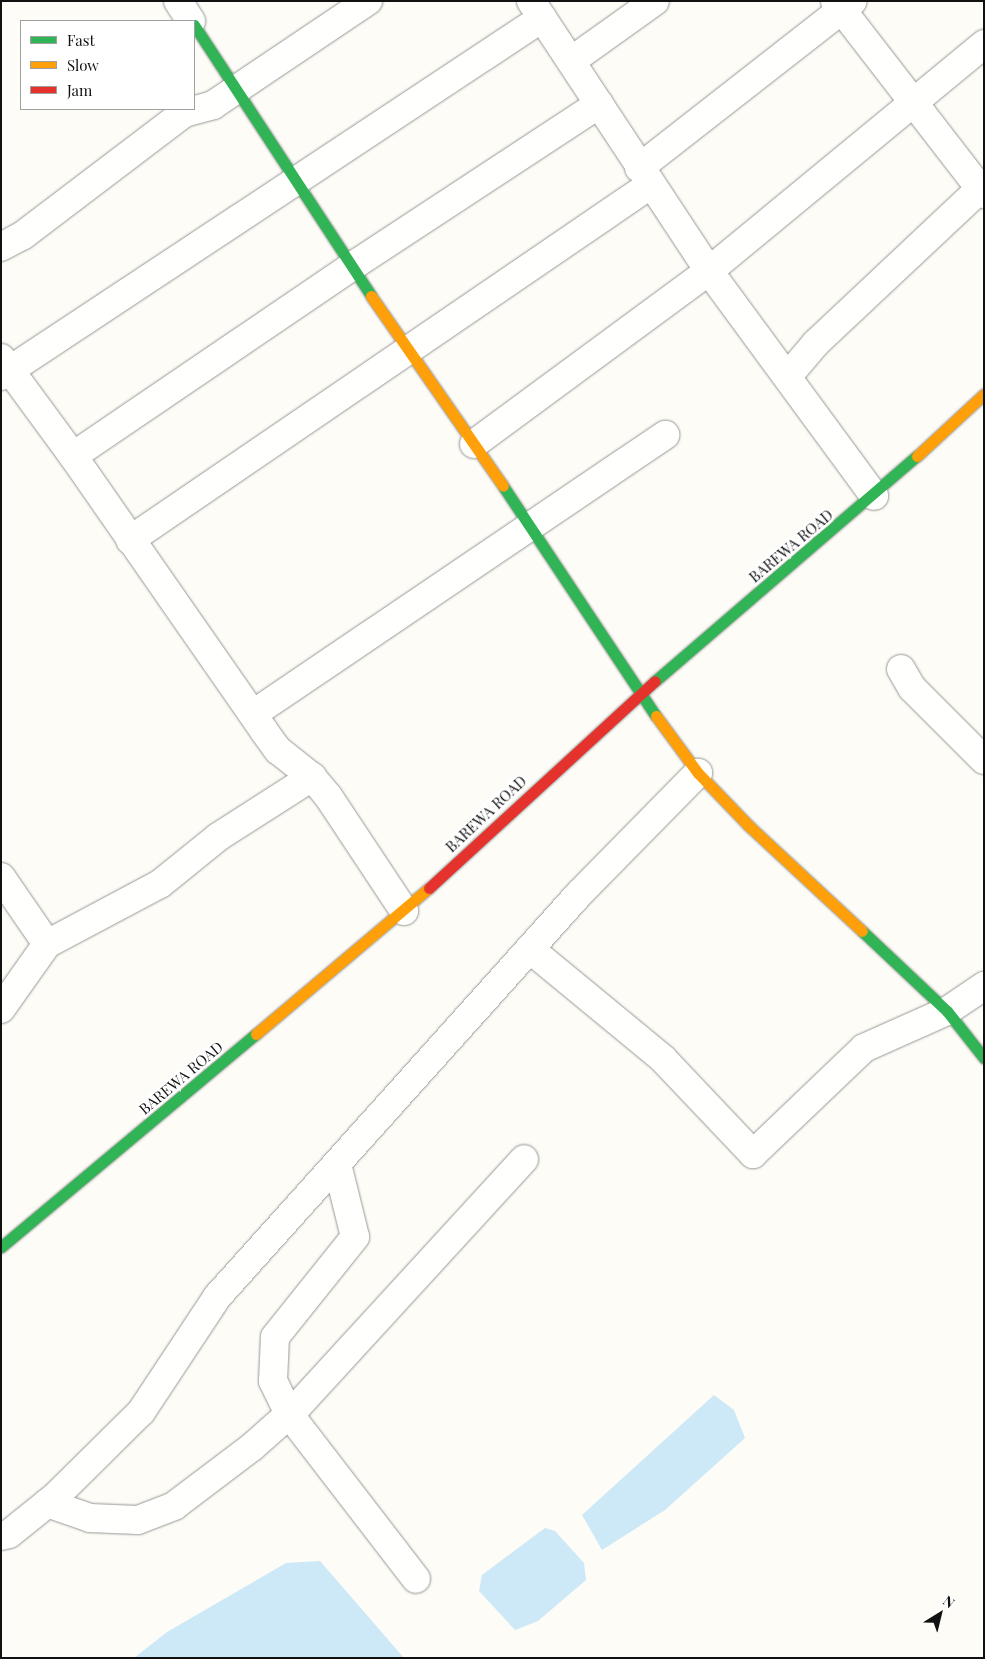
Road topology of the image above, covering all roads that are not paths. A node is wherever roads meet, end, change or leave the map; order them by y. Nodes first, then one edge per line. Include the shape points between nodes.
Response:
1 (178, 1) edge
2 (368, 1) edge
3 (655, 1) edge
4 (843, 4) edge
5 (537, 10) edge
6 (190, 20) edge
7 (195, 27) edge
8 (984, 44) edge
9 (571, 61) junction
10 (235, 89) junction
11 (915, 103) junction
12 (600, 104) junction
13 (645, 176) junction
14 (294, 180) junction
15 (982, 189) edge
16 (1, 247) edge
17 (351, 267) junction
18 (709, 271) junction
19 (410, 349) junction
20 (4, 369) edge
21 (788, 376) junction
22 (984, 394) edge
23 (665, 435) dead end
24 (474, 444) junction
25 (73, 456) junction
26 (874, 496) junction
27 (531, 527) junction
28 (130, 540) junction
29 (901, 669) dead end
30 (639, 694) junction
31 (254, 714) junction
32 (984, 760) edge
33 (698, 773) junction
34 (312, 777) junction
35 (1, 877) edge
36 (404, 911) junction
37 (47, 944) junction
38 (531, 950) junction
39 (984, 986) edge
40 (5, 998) edge
41 (947, 1011) junction
42 (984, 1058) edge
43 (524, 1159) dead end
44 (337, 1164) junction
45 (1, 1247) edge
46 (289, 1414) junction
47 (47, 1503) junction
48 (1, 1536) edge
49 (416, 1579) dead end

1 - 6 street
2 - 10 street
3 - 9 street
4 - 11 street
4 - 13 street
5 - 9 street
5 - 14 street
7 - 10 street
8 - 11 street
9 - 12 street
10 - 14 street
10 - 16 street via 212,105 184,114 22,236
11 - 15 street
11 - 18 street
12 - 13 street
12 - 17 street
13 - 18 street
13 - 19 street
14 - 17 street
14 - 20 street
15 - 21 street via 816,343
17 - 19 street
17 - 25 street
18 - 21 street
18 - 24 street
19 - 24 street
19 - 28 street
20 - 25 street
21 - 26 street
22 - 26 street, BAREWA ROAD
23 - 27 street
24 - 27 street
25 - 28 street
26 - 30 street, BAREWA ROAD
27 - 30 street
27 - 31 street
28 - 31 street
29 - 32 street via 912,688
30 - 33 street
30 - 36 street, BAREWA ROAD
31 - 34 street via 278,750
33 - 38 street via 579,894
33 - 41 street via 749,826
34 - 36 street via 355,834
34 - 37 street via 218,837 160,884
35 - 37 street
36 - 45 street, BAREWA ROAD
37 - 40 street
38 - 41 street via 663,1059 753,1154 864,1048
38 - 44 street
39 - 41 street
41 - 42 street
43 - 46 street
44 - 46 street via 354,1237 276,1337 272,1381
44 - 47 street via 216,1297 140,1412
46 - 47 street via 174,1506 138,1520 90,1518
46 - 49 street
47 - 48 street via 9,1534

